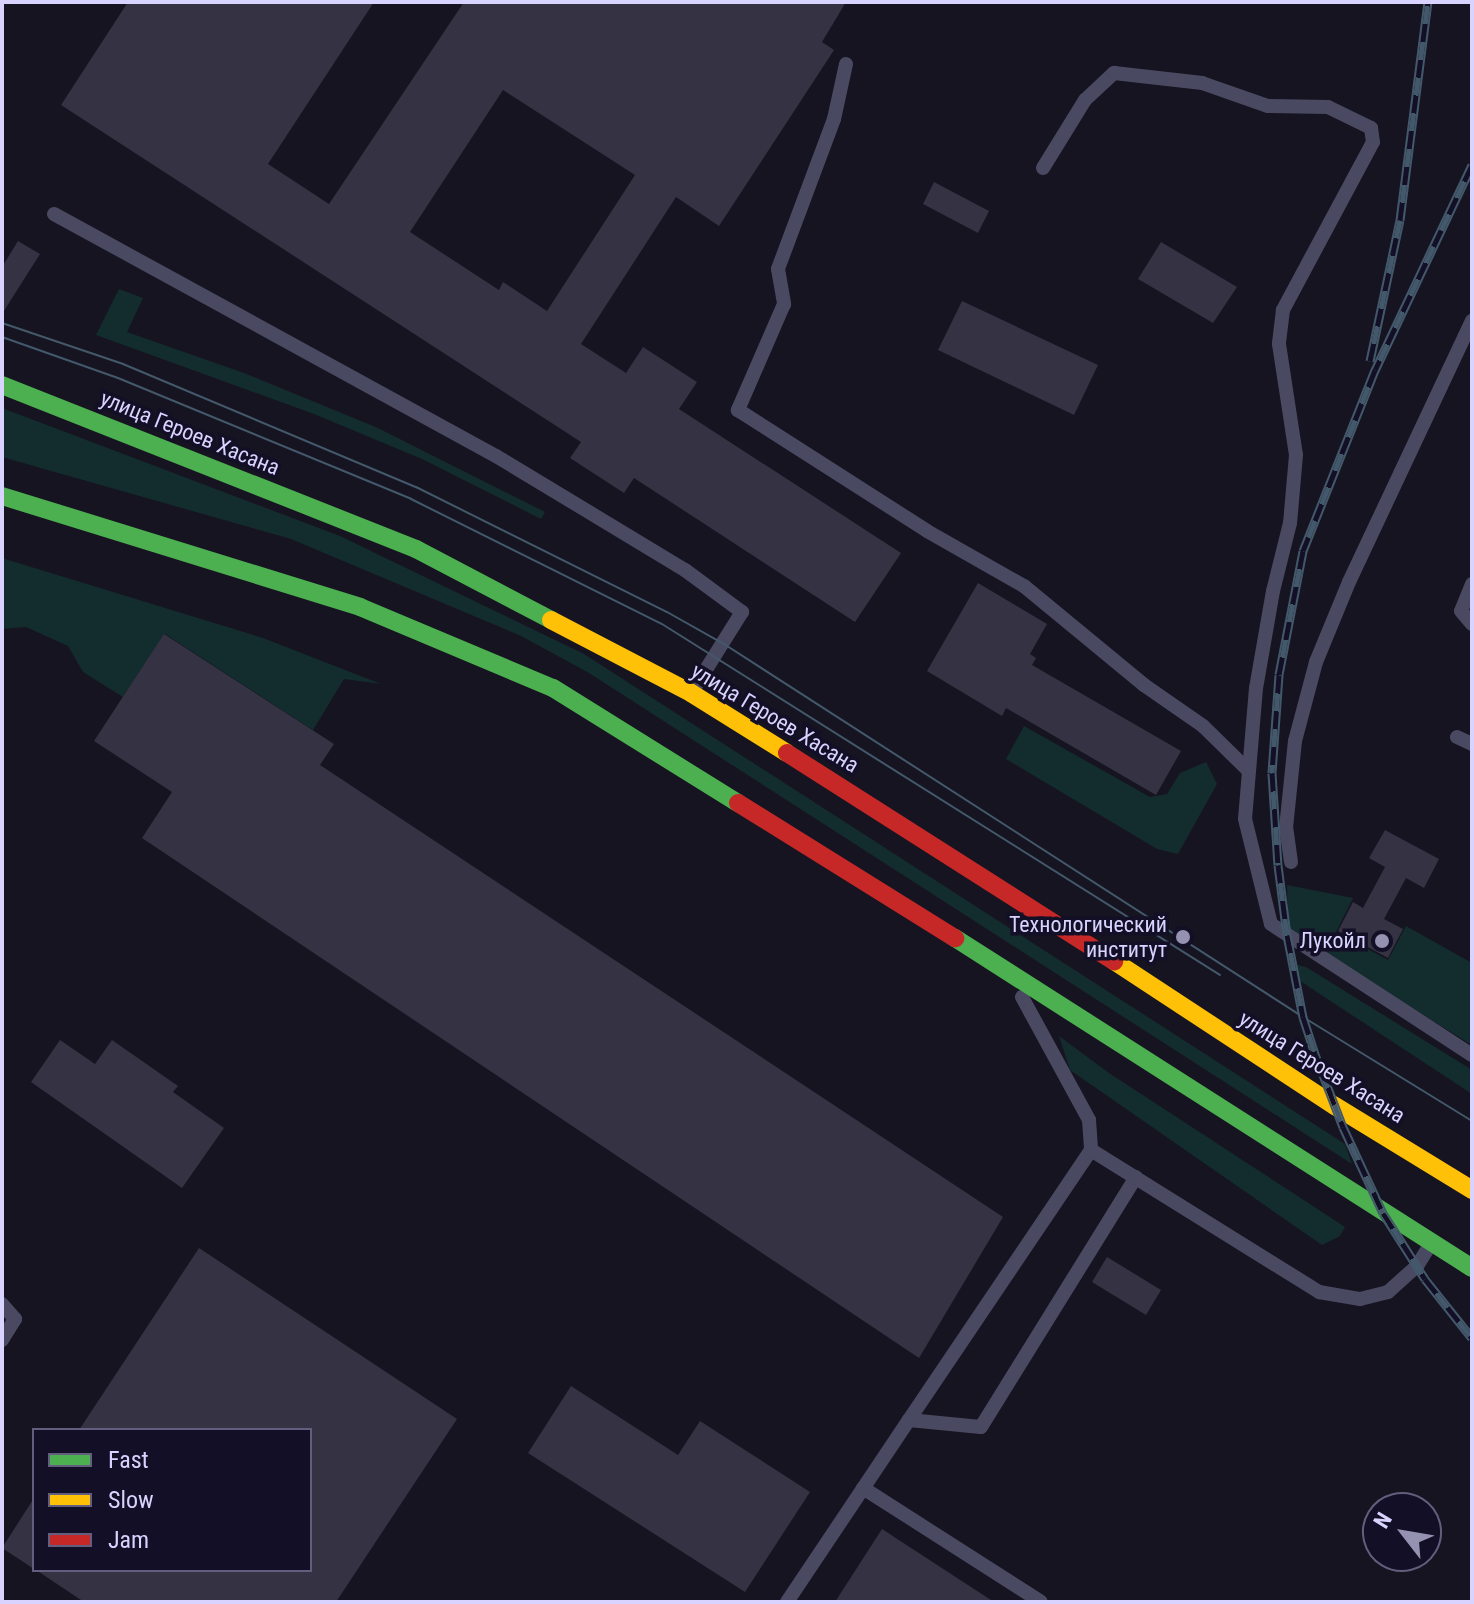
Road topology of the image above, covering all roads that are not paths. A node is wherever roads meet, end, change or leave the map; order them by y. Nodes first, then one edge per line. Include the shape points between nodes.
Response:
1 (846, 64) dead end
2 (1043, 168) dead end
3 (54, 214) dead end
4 (1472, 321) edge
5 (2, 385) edge
6 (2, 496) edge
7 (1472, 584) edge
8 (1472, 624) edge
9 (691, 693) junction
10 (1457, 737) dead end
11 (1472, 744) edge
12 (1249, 771) junction
13 (1291, 862) dead end
14 (1009, 972) junction
15 (1472, 1055) edge
16 (1091, 1150) junction
17 (1136, 1177) junction
18 (1472, 1190) edge
19 (1431, 1243) junction
20 (1472, 1268) edge
21 (2, 1304) edge
22 (2, 1340) edge
23 (909, 1420) junction
24 (863, 1488) junction
25 (787, 1602) edge
26 (1041, 1602) edge

1 - 12 lane via 834,119 778,269 784,304 738,410 1024,586 1144,685 1203,726
2 - 12 lane via 1085,100 1114,73 1202,83 1268,106 1328,107 1371,128 1373,142 1283,310 1279,344 1296,455 1290,523 1256,688
3 - 9 lane via 496,456 685,570 742,612
4 - 13 lane via 1316,662 1295,741 1286,828
5 - 9 main road, улица Героев Хасана via 416,549
6 - 14 main road via 360,607 553,688
7 - 8 lane via 1461,611
9 - 18 main road, улица Героев Хасана
10 - 11 lane
12 - 15 lane via 1245,819 1271,924
14 - 16 lane via 1089,1120
14 - 19 main road
16 - 17 lane
16 - 23 lane
17 - 19 lane via 1319,1292 1360,1299 1388,1292 1417,1266
17 - 23 lane via 981,1427
19 - 20 main road
21 - 22 lane via 15,1319
23 - 24 lane
24 - 25 lane
24 - 26 lane

